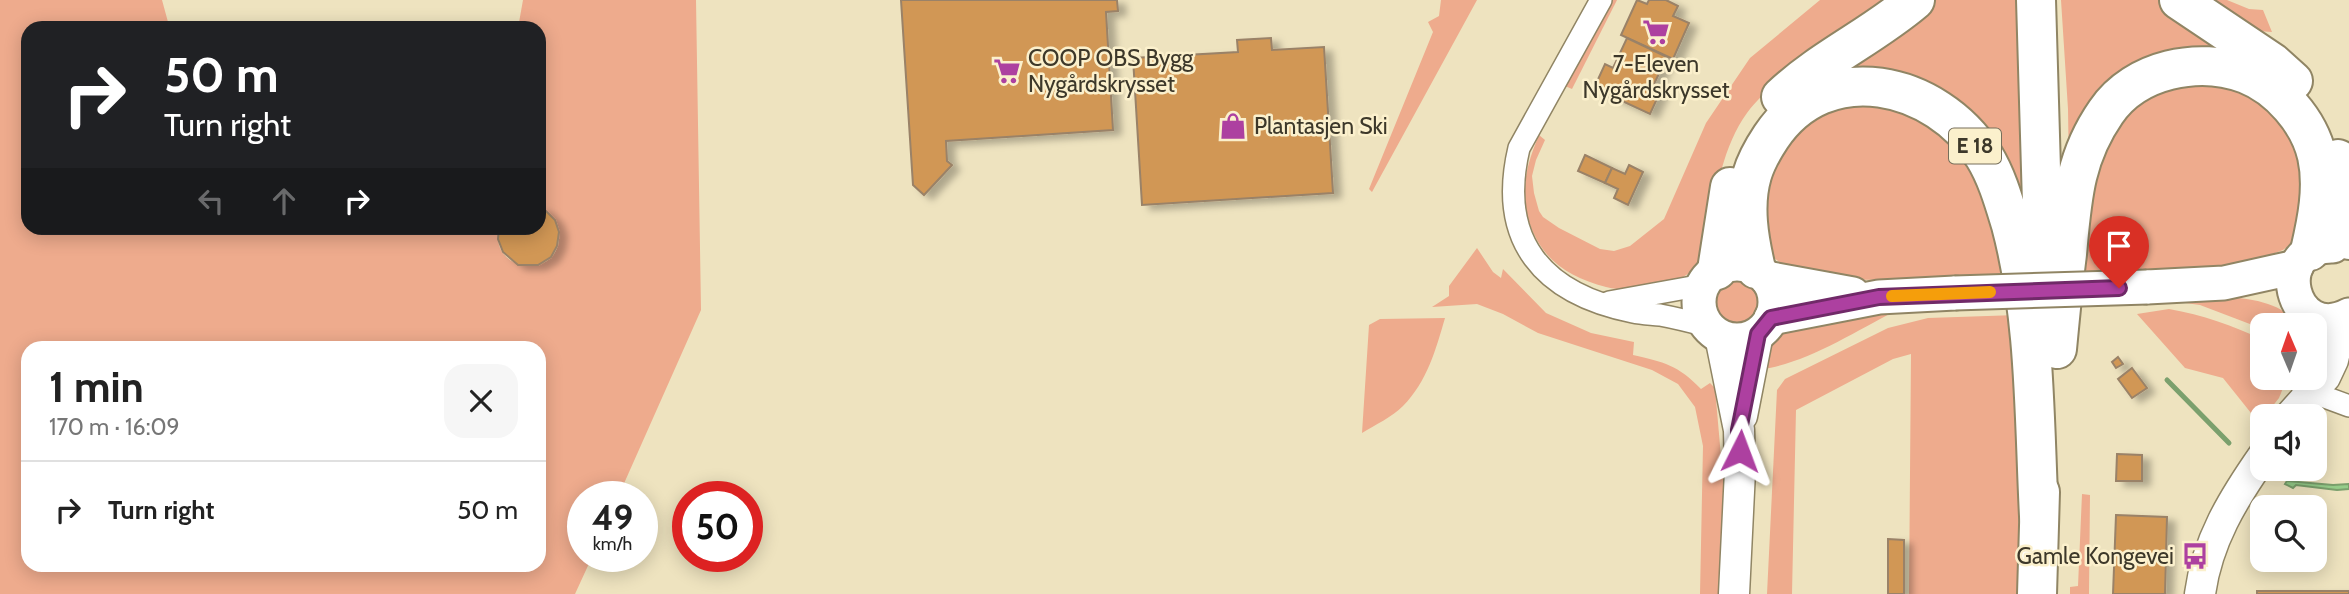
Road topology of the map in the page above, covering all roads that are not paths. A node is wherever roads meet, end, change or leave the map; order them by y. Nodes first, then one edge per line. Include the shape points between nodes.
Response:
1 (1601, 0) edge
2 (1915, 0) edge
3 (2036, 0) edge
4 (2049, 0) edge
5 (2179, 0) edge
6 (2349, 240) edge
7 (2349, 251) edge
8 (2303, 259) junction
9 (1761, 274) junction
10 (1710, 278) junction
11 (2224, 283) junction
12 (1879, 297) junction
13 (1604, 303) junction
14 (2303, 313) edge
15 (2305, 313) edge
16 (2346, 316) edge
17 (2328, 320) edge
18 (1764, 326) junction
19 (1714, 331) junction
20 (2057, 349) junction
21 (2302, 396) edge
22 (2349, 406) edge
23 (1739, 430) junction
24 (2250, 475) edge
25 (2039, 516) junction
26 (1734, 594) edge
27 (2037, 594) edge
28 (2051, 594) edge
29 (2200, 594) edge

1 - 13 street via 1519,148 1513,198 1518,229 1538,263 1576,294
2 - 10 highway via 1788,91 1760,118 1732,176
3 - 25 highway, E 18 via 2044,270
4 - 20 highway
5 - 6 highway via 2273,63 2315,104 2337,153
7 - 8 main road via 2330,245
8 - 11 main road
8 - 15 main road via 2292,285
8 - 20 highway via 2317,222 2320,190 2311,138 2295,112 2276,93 2246,75 2216,67 2153,74 2127,89 2107,110 2082,157 2073,190
9 - 10 main road via 1736,264
9 - 12 main road
9 - 18 main road via 1774,297
9 - 25 highway, E 18 via 1749,239 1751,177 1759,155 1800,106 1828,92 1869,85 1925,101 1957,124 1984,156 2003,196 2017,250 2029,320
10 - 13 street
10 - 19 main road via 1699,306
11 - 12 main road, bridge
11 - 14 main road
12 - 18 main road
13 - 19 street
16 - 17 main road
16 - 21 main road via 2325,377
18 - 19 main road via 1739,340
18 - 23 main road
19 - 23 main road
20 - 28 highway
21 - 22 street
23 - 26 main road
24 - 29 main road via 2212,544
25 - 27 highway, E 18

